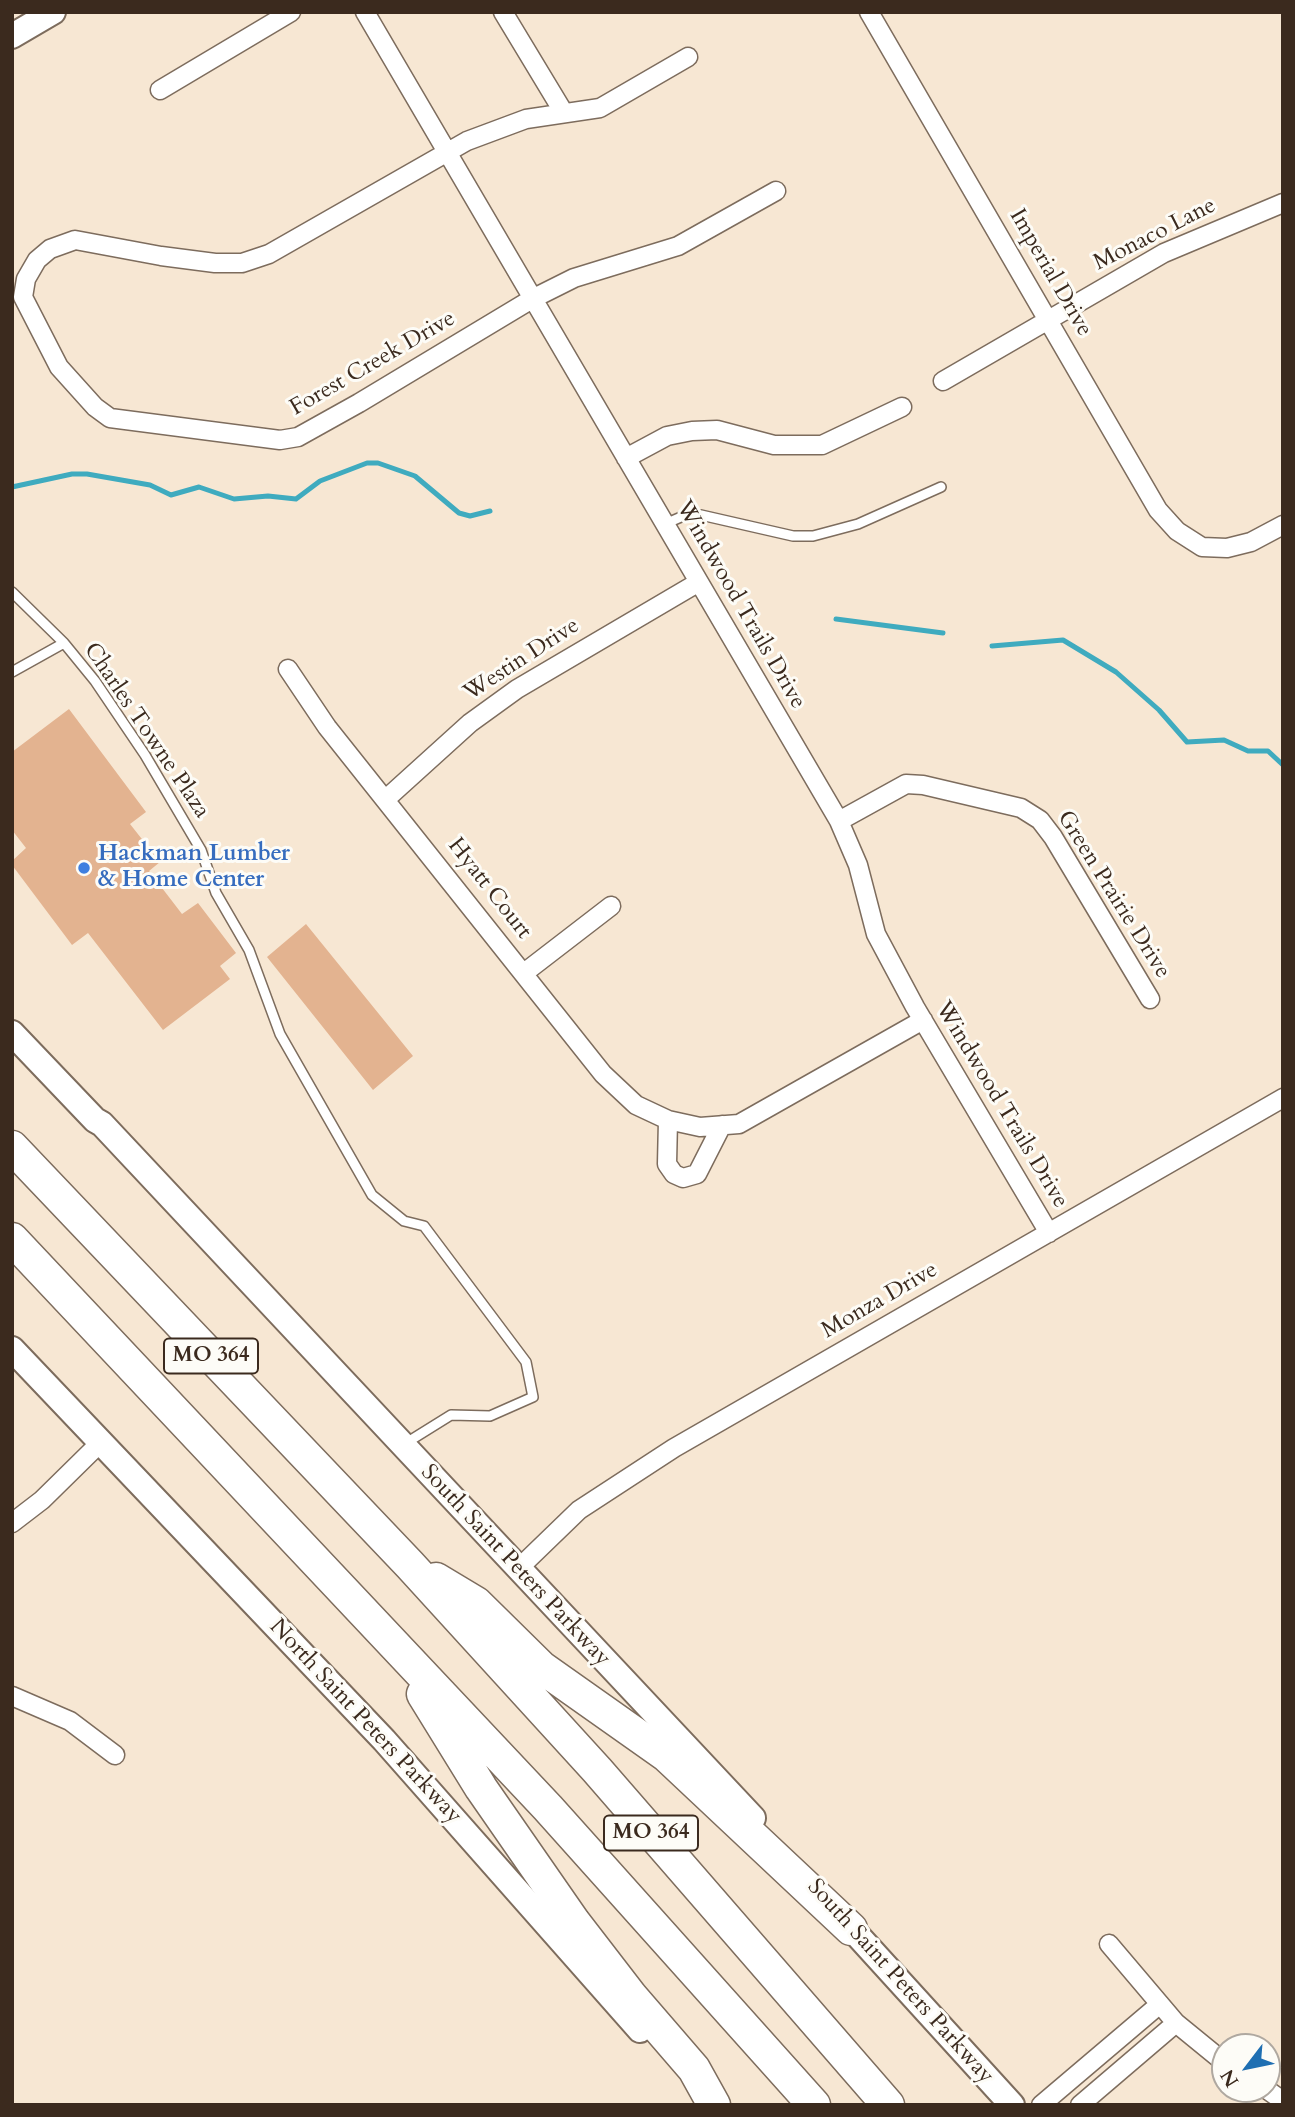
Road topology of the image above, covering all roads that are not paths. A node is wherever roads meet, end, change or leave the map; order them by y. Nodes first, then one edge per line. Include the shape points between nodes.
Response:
1 (53, 12) edge
2 (291, 12) edge
3 (365, 12) edge
4 (503, 12) edge
5 (869, 12) edge
6 (12, 36) edge
7 (688, 57) dead end
8 (160, 90) dead end
9 (564, 113) junction
10 (445, 153) junction
11 (776, 191) dead end
12 (1283, 202) edge
13 (532, 299) junction
14 (1049, 320) junction
15 (943, 381) dead end
16 (902, 407) dead end
17 (626, 458) junction
18 (941, 487) dead end
19 (665, 524) junction
20 (1283, 525) edge
21 (699, 582) junction
22 (12, 592) edge
23 (64, 643) junction
24 (288, 669) dead end
25 (12, 671) edge
26 (386, 799) junction
27 (839, 821) junction
28 (611, 906) dead end
29 (524, 973) junction
30 (1150, 999) dead end
31 (923, 1020) junction
32 (12, 1033) edge
33 (1283, 1098) edge
34 (668, 1120) junction
35 (722, 1125) junction
36 (12, 1147) edge
37 (1049, 1233) junction
38 (12, 1239) edge
39 (12, 1349) edge
40 (102, 1442) junction
41 (402, 1445) junction
42 (12, 1523) edge
43 (410, 1565) junction
44 (518, 1569) junction
45 (389, 1639) junction
46 (12, 1696) edge
47 (115, 1755) dead end
48 (850, 1928) junction
49 (1109, 1944) dead end
50 (1160, 2004) junction
51 (1176, 2023) junction
52 (1211, 2052) edge
53 (712, 2105) edge
54 (814, 2105) edge
55 (888, 2105) edge
56 (1012, 2105) edge
57 (1041, 2105) edge
58 (1080, 2105) edge

1 - 6 main road
2 - 8 street
3 - 10 street, Windwood Trails Drive
4 - 9 street
5 - 14 street, Imperial Drive
7 - 9 street, Forest Creek Drive via 600,108
9 - 10 street, Forest Creek Drive via 526,119
10 - 13 street, Windwood Trails Drive
10 - 13 street, Forest Creek Drive via 269,254 242,263 215,263 75,240 50,249 37,260 26,279 23,297 59,367 110,418 280,440 298,437 359,403
11 - 13 street, Forest Creek Drive via 678,246 574,278
12 - 14 street, Monaco Lane via 1164,253
13 - 17 street, Windwood Trails Drive
14 - 15 street, Monaco Lane
14 - 20 street, Imperial Drive via 1158,510 1177,531 1202,547 1227,548 1251,542
16 - 17 street via 822,445 774,445 717,430 692,431 667,436
17 - 19 street, Windwood Trails Drive
18 - 19 lane via 832,534 793,536 701,516
19 - 21 street, Windwood Trails Drive
21 - 26 street, Westin Drive via 517,689 470,723
21 - 27 street, Windwood Trails Drive
22 - 23 lane
23 - 25 lane, Charles Towne Plaza
23 - 41 lane, Charles Towne Plaza via 138,744 201,850 216,892 249,950 280,1034 372,1195 404,1221 424,1226 526,1362 533,1397 490,1416 451,1415
24 - 26 street, Hyatt Court via 327,727
26 - 29 street, Hyatt Court
27 - 30 street, Green Prairie Drive via 906,784 1021,808 1040,820 1054,838
27 - 31 street, Windwood Trails Drive via 858,865 876,934
28 - 29 street
29 - 34 street, Hyatt Court via 603,1074 636,1105
31 - 35 street, Hyatt Court via 749,1119
31 - 37 street, Windwood Trails Drive
32 - 41 main road, South Saint Peters Parkway
33 - 37 street, Monza Drive
34 - 35 street, Hyatt Court via 700,1127
34 - 35 street via 667,1164 683,1178 697,1174
36 - 43 highway, MO 364
37 - 44 street, Monza Drive via 674,1448 579,1510
38 - 45 highway, MO 364
39 - 40 main road, North Saint Peters Parkway
40 - 42 street
40 - 53 main road, North Saint Peters Parkway via 384,1740 683,2080
41 - 44 main road, South Saint Peters Parkway
43 - 48 highway via 476,1603 541,1667 667,1756
43 - 55 highway, MO 364 via 597,1770
44 - 48 main road, South Saint Peters Parkway
45 - 53 highway via 481,1788 600,1958 694,2069
45 - 54 highway, MO 364 via 654,1923
46 - 47 street via 70,1721
48 - 56 main road, South Saint Peters Parkway
49 - 50 street
50 - 51 street
50 - 57 street
51 - 52 street
51 - 58 street

